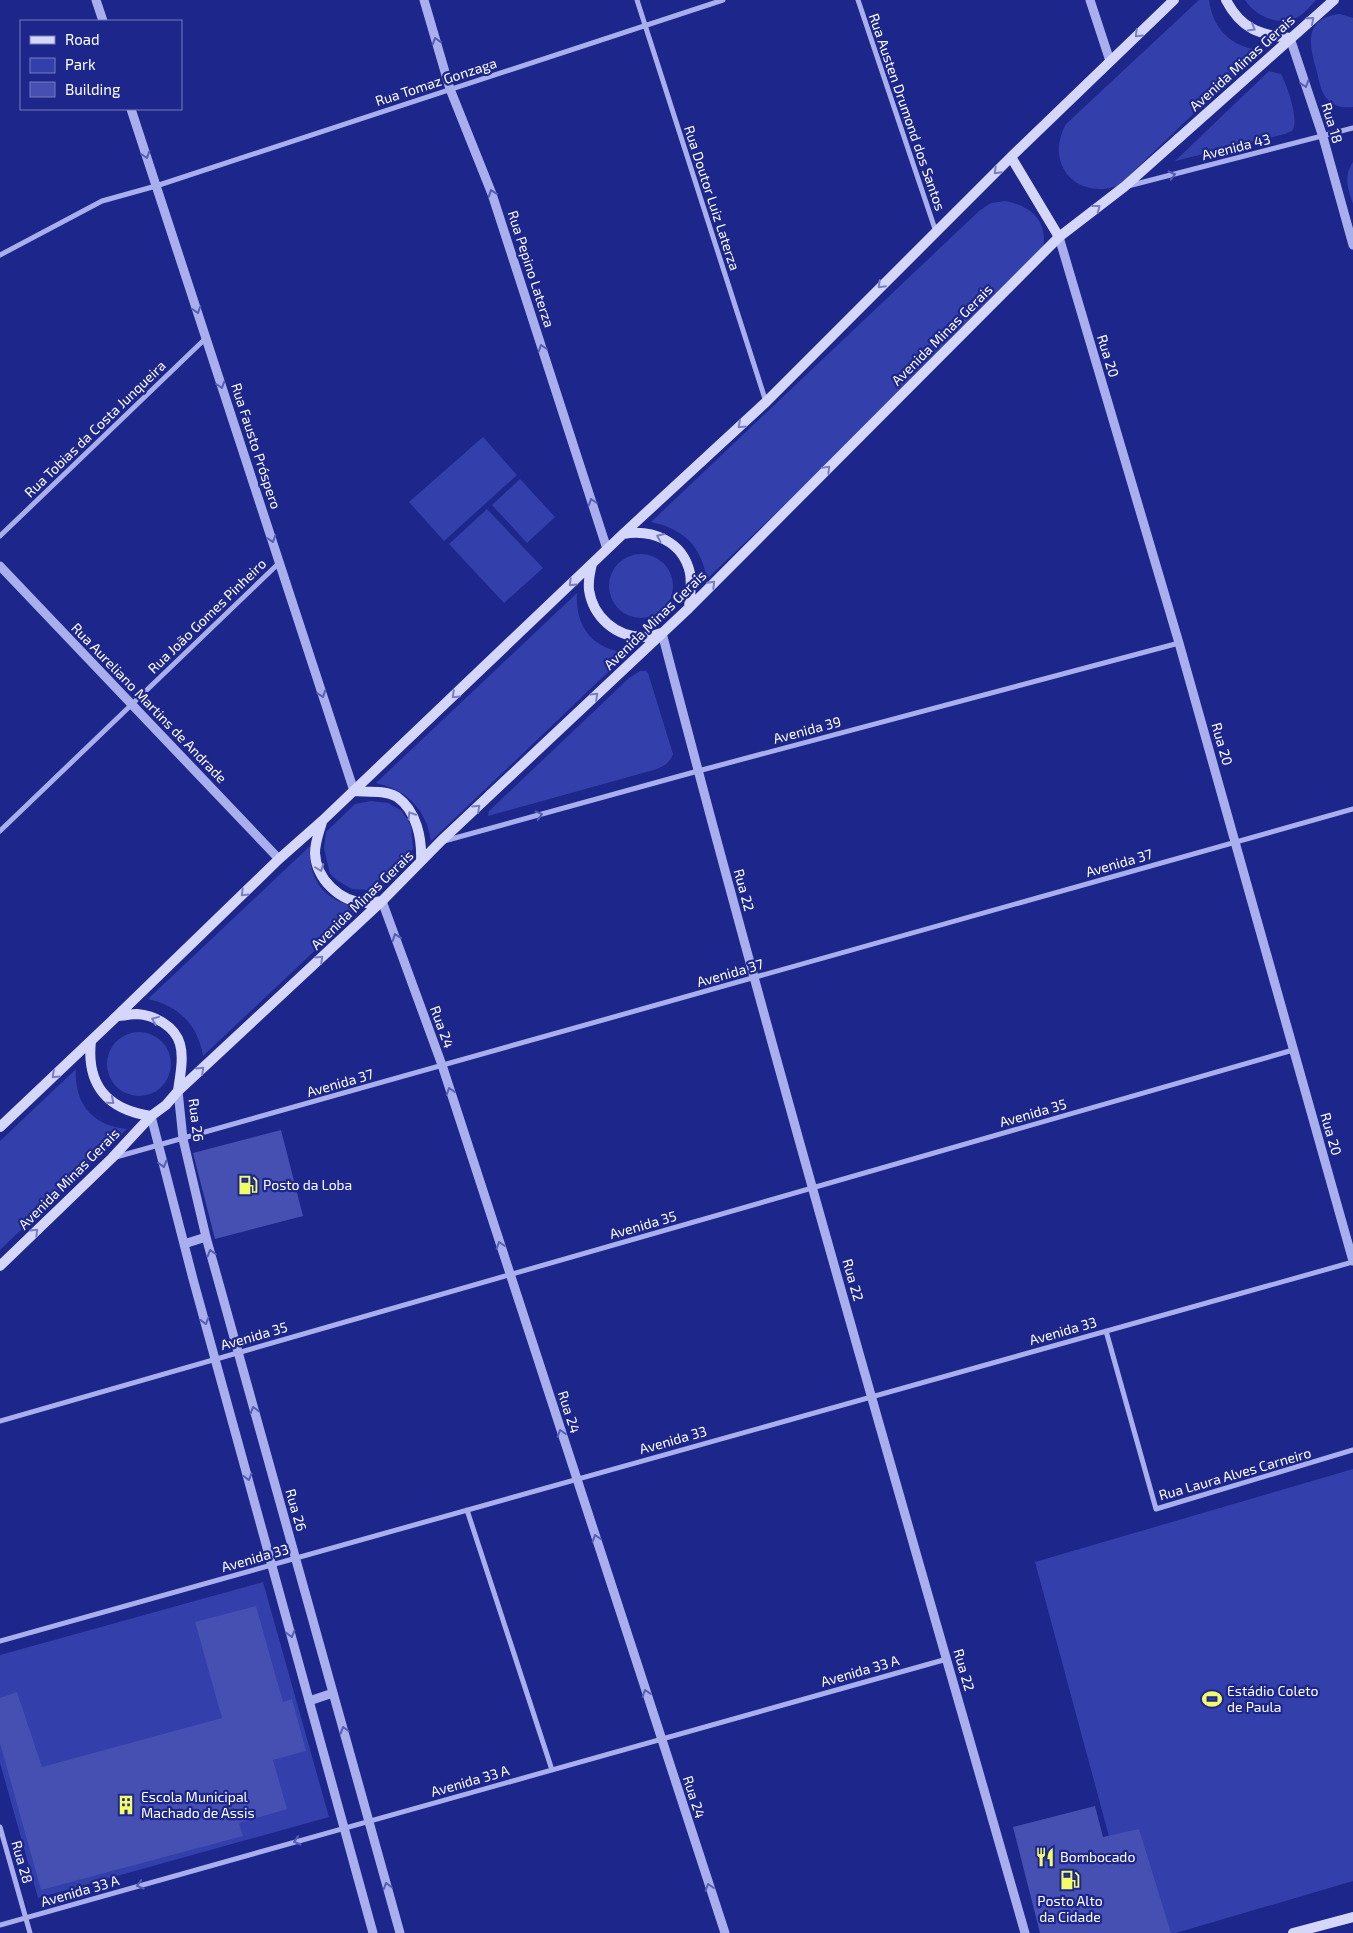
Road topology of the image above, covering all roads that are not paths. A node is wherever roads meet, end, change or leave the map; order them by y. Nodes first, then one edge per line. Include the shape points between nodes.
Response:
1 (96, 0) edge
2 (424, 0) edge
3 (637, 0) edge
4 (723, 0) edge
5 (858, 0) edge
6 (1090, 0) edge
7 (1174, 0) edge
8 (1226, 0) edge
9 (1334, 0) edge
10 (103, 20) edge
11 (645, 25) junction
12 (1290, 38) junction
13 (1110, 61) junction
14 (450, 89) junction
15 (131, 110) edge
16 (1353, 128) edge
17 (1323, 137) junction
18 (1011, 157) junction
19 (156, 186) junction
20 (1124, 187) junction
21 (936, 232) junction
22 (1059, 237) junction
23 (1353, 245) edge
24 (0, 255) edge
25 (206, 338) junction
26 (766, 402) junction
27 (623, 534) junction
28 (0, 536) edge
29 (607, 549) junction
30 (279, 563) junction
31 (592, 564) junction
32 (0, 566) edge
33 (689, 608) junction
34 (662, 633) junction
35 (1179, 643) junction
36 (132, 704) junction
37 (698, 771) junction
38 (354, 791) junction
39 (1353, 809) edge
40 (322, 821) junction
41 (0, 831) edge
42 (441, 841) junction
43 (1236, 842) junction
44 (279, 859) junction
45 (421, 861) junction
46 (382, 901) junction
47 (754, 978) junction
48 (117, 1016) junction
49 (91, 1041) junction
50 (1293, 1050) junction
51 (442, 1065) junction
52 (178, 1091) junction
53 (151, 1116) junction
54 (0, 1127) edge
55 (183, 1139) junction
56 (158, 1146) junction
57 (112, 1158) junction
58 (813, 1188) junction
59 (206, 1237) junction
60 (184, 1244) junction
61 (1353, 1261) edge
62 (0, 1266) edge
63 (510, 1275) junction
64 (1106, 1331) junction
65 (238, 1352) junction
66 (215, 1359) junction
67 (871, 1397) junction
68 (0, 1421) edge
69 (1353, 1450) edge
70 (576, 1479) junction
71 (467, 1510) junction
72 (296, 1558) junction
73 (272, 1565) junction
74 (0, 1641) edge
75 (947, 1658) junction
76 (333, 1693) junction
77 (309, 1701) junction
78 (661, 1739) junction
79 (552, 1770) junction
80 (369, 1821) junction
81 (0, 1827) edge
82 (344, 1828) junction
83 (1353, 1916) edge
84 (26, 1918) junction
85 (0, 1925) edge
86 (30, 1933) edge
87 (373, 1933) edge
88 (400, 1933) edge
89 (725, 1933) edge
90 (1025, 1933) edge
91 (1293, 1933) edge

1 - 10 street
14 -> 2 street, Rua Pepino Laterza
3 - 11 street, Rua Doutor Luiz Laterza
4 - 11 street, Rua Tomaz Gonzaga
5 - 21 street, Rua Austen Drumond dos Santos
6 - 13 street
7 -> 13 main road
8 -> 12 main road via 1242,22 1264,35
12 -> 9 main road, Avenida Minas Gerais
11 - 14 street, Rua Tomaz Gonzaga
11 - 26 street, Rua Doutor Luiz Laterza
12 -> 17 street, Rua 18
12 - 20 main road, Avenida Minas Gerais
13 - 18 main road
14 - 19 street, Rua Tomaz Gonzaga
29 -> 14 street, Rua Pepino Laterza via 492,194
15 -> 19 street, Rua Fausto Próspero
16 - 17 street, Avenida 43
20 -> 17 street, Avenida 43
17 - 23 street, Rua 18
18 -> 21 main road
18 - 22 main road
19 - 24 street, Rua Tomaz Gonzaga via 102,201
19 -> 25 street, Rua Fausto Próspero
22 -> 20 main road, Avenida Minas Gerais
21 -> 26 main road
33 -> 22 main road, Avenida Minas Gerais
22 - 35 street, Rua 20
25 - 28 street, Rua Tobias da Costa Junqueira
25 -> 30 street, Rua Fausto Próspero
26 -> 27 main road
27 - 29 main road
33 -> 27 main road via 690,572 678,550 659,536 635,532
29 - 31 main road
30 - 36 street, Rua João Gomes Pinheiro
30 -> 38 street, Rua Fausto Próspero
31 - 34 main road via 589,590 596,611 603,620 622,633 633,636
31 -> 38 main road
32 - 36 street, Rua Aureliano Martins de Andrade
33 - 34 main road, Avenida Minas Gerais
34 - 37 street, Rua 22
42 -> 34 main road, Avenida Minas Gerais
35 - 37 street, Avenida 39
35 - 43 street, Rua 20
36 - 41 street, Rua João Gomes Pinheiro
36 - 44 street, Rua Aureliano Martins de Andrade
42 -> 37 street, Avenida 39
37 - 47 street, Rua 22
38 - 40 main road
45 -> 38 main road via 422,843 409,810 396,797 379,792
39 - 43 street, Avenida 37
40 - 44 main road
40 -> 46 main road via 315,854 326,882 352,900
42 - 45 main road, Avenida Minas Gerais
43 - 47 street, Avenida 37
43 - 50 street, Rua 20
44 -> 48 main road
45 - 46 main road, Avenida Minas Gerais
51 -> 46 street, Rua 24
52 -> 46 main road, Avenida Minas Gerais
47 - 51 street, Avenida 37
47 - 58 street, Rua 22
48 - 49 main road
52 -> 48 main road via 182,1063 180,1044 174,1030 156,1019 137,1014
49 -> 53 main road via 91,1070 105,1096 116,1106
49 -> 54 main road
50 - 58 street, Avenida 35
50 - 61 street, Rua 20
51 - 55 street, Avenida 37
63 -> 51 street, Rua 24
52 - 53 main road, Avenida Minas Gerais
52 - 55 street, Rua 26
53 - 56 street
53 - 57 main road, Avenida Minas Gerais
55 - 56 street, Avenida 37
55 - 59 street, Rua 26
56 - 57 street, Avenida 37
56 -> 60 street
62 -> 57 main road, Avenida Minas Gerais
58 - 63 street, Avenida 35
58 - 67 street, Rua 22
59 - 60 street
65 -> 59 street, Rua 26
60 -> 66 street
61 - 64 street, Avenida 33
63 - 65 street, Avenida 35
70 -> 63 street, Rua 24
64 - 67 street, Avenida 33
64 - 69 street, Rua Laura Alves Carneiro via 1156,1509
65 - 66 street, Avenida 35
72 -> 65 street, Rua 26
66 - 68 street, Avenida 35
66 -> 73 street
67 - 70 street, Avenida 33
67 - 75 street, Rua 22
70 - 71 street, Avenida 33
78 -> 70 street, Rua 24
71 - 72 street, Avenida 33
71 - 79 street
72 - 73 street, Avenida 33
72 - 76 street, Rua 26
73 - 74 street, Avenida 33
73 -> 77 street
75 - 78 street, Avenida 33 A
75 - 90 street, Rua 22
76 - 77 street
80 -> 76 street, Rua 26
77 - 82 street
78 - 79 street, Avenida 33 A
89 -> 78 street, Rua 24
79 - 80 street, Avenida 33 A
80 - 82 street, Avenida 33 A
88 -> 80 street, Rua 26
81 - 84 street, Rua 28
82 -> 84 street, Avenida 33 A
82 - 87 street
83 - 91 main road
84 - 85 street, Avenida 33 A
84 - 86 street, Rua 28

